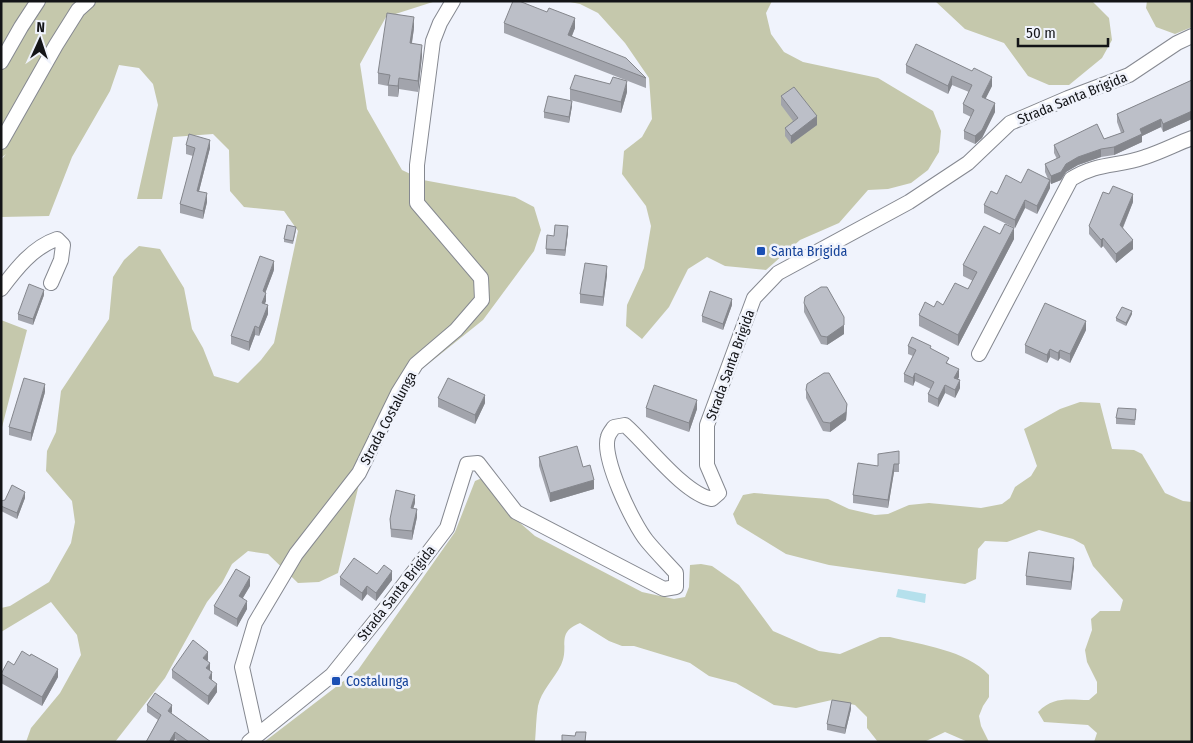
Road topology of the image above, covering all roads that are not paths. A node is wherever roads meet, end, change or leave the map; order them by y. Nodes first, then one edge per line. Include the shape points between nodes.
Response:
1 (38, 1) edge
2 (88, 1) edge
3 (454, 1) edge
4 (1192, 36) edge
5 (1, 62) edge
6 (1192, 138) edge
7 (1, 142) edge
8 (51, 283) dead end
9 (1, 289) edge
10 (979, 354) dead end
11 (253, 738) edge

1 - 5 street
2 - 7 street via 78,10 56,45
3 - 11 street, Strada Costalunga via 433,40 417,165 418,203 481,278 482,300 456,330 416,364 398,392 359,473 296,554 255,623 242,667
4 - 11 street, Strada Santa Brigida via 1130,75 1010,124 968,163 909,202 778,273 754,298 707,425 707,465 718,493 712,499 702,497 665,467 625,425 614,427 608,437 607,451 614,475 646,540 676,573 676,587 664,589 516,512 478,463 466,464 446,528 389,604 332,675
6 - 10 street via 1144,158 1104,165 1071,179
8 - 9 street via 61,260 63,245 57,239 44,243 15,270

